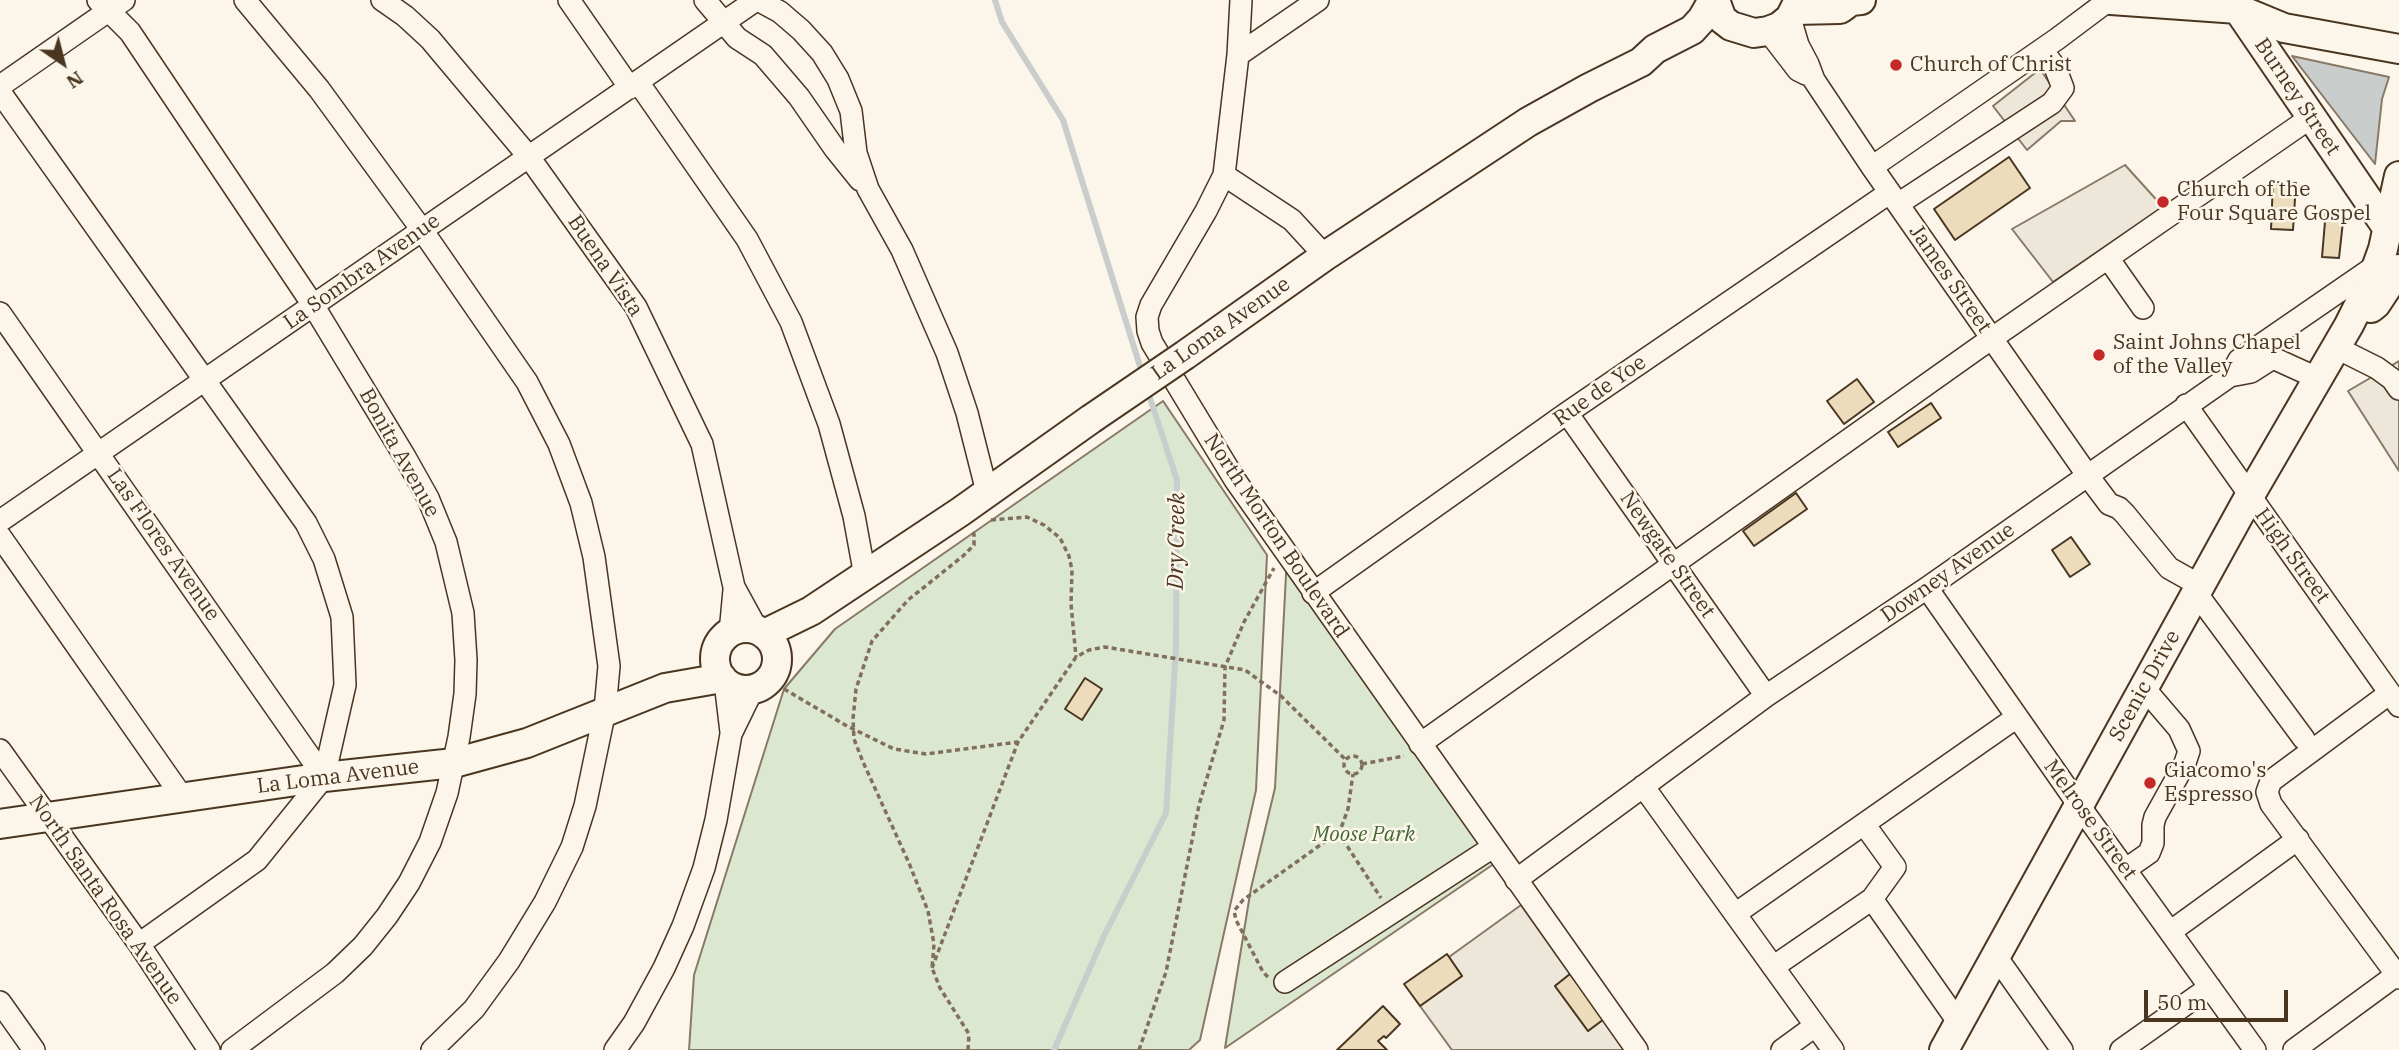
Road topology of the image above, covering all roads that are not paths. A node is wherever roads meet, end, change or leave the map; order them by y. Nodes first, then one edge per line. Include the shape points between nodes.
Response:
1 (245, 0) edge
2 (382, 0) edge
3 (569, 0) edge
4 (705, 0) edge
5 (757, 0) edge
6 (1318, 0) edge
7 (1714, 0) edge
8 (1854, 0) edge
9 (2110, 0) edge
10 (2264, 0) edge
11 (1239, 2) edge
12 (110, 4) edge
13 (2235, 5) edge
14 (1779, 18) edge
15 (725, 23) junction
16 (2399, 49) edge
17 (2042, 50) junction
18 (1238, 55) junction
19 (1641, 62) junction
20 (634, 85) junction
21 (0, 86) edge
22 (0, 92) edge
23 (2310, 118) junction
24 (529, 157) junction
25 (1872, 167) junction
26 (1224, 175) junction
27 (2399, 176) edge
28 (868, 189) junction
29 (1894, 199) junction
30 (2388, 229) junction
31 (422, 230) junction
32 (1325, 256) junction
33 (2108, 258) junction
34 (2388, 267) edge
35 (313, 305) junction
36 (2143, 308) dead end
37 (0, 313) edge
38 (2342, 336) junction
39 (1992, 338) junction
40 (2230, 376) junction
41 (2317, 379) junction
42 (205, 380) junction
43 (2399, 389) edge
44 (2186, 405) junction
45 (1567, 413) junction
46 (99, 452) junction
47 (2088, 476) junction
48 (987, 492) junction
49 (2249, 497) junction
50 (0, 521) edge
51 (0, 536) edge
52 (1673, 563) junction
53 (865, 576) junction
54 (734, 587) junction
55 (1927, 588) junction
56 (2199, 590) junction
57 (1313, 593) junction
58 (811, 611) junction
59 (761, 632) junction
60 (724, 639) junction
61 (777, 660) junction
62 (723, 680) junction
63 (665, 688) junction
64 (2144, 688) junction
65 (752, 689) junction
66 (1766, 696) junction
67 (2394, 700) edge
68 (605, 710) junction
69 (2017, 718) junction
70 (731, 734) junction
71 (2304, 739) dead end
72 (1423, 749) junction
73 (0, 750) edge
74 (454, 763) junction
75 (324, 777) junction
76 (1643, 786) junction
77 (183, 798) junction
78 (2078, 804) junction
79 (48, 817) junction
80 (0, 824) edge
81 (1864, 824) junction
82 (2298, 839) junction
83 (1493, 847) junction
84 (2126, 869) junction
85 (1516, 880) junction
86 (1872, 899) junction
87 (1735, 914) junction
88 (2169, 932) junction
89 (139, 944) junction
90 (1995, 955) junction
91 (1773, 967) junction
92 (2398, 975) edge
93 (1285, 982) road end
94 (2210, 987) junction
95 (0, 1002) edge
96 (1959, 1023) junction
97 (1815, 1026) junction
98 (34, 1050) edge
99 (209, 1050) edge
100 (232, 1050) edge
101 (432, 1050) edge
102 (615, 1050) edge
103 (1637, 1050) edge
104 (1782, 1050) edge
105 (1833, 1050) edge
106 (1944, 1050) edge
107 (2062, 1050) edge
108 (2121, 1050) edge
109 (2256, 1050) edge
110 (2294, 1050) edge

1 - 31 street via 319,89
2 - 24 street, Buena Vista via 430,39
3 - 20 street
4 - 15 street
5 - 15 street, La Sombra Avenue
5 - 28 street via 801,30 838,79
6 - 18 street
7 - 14 main road via 1731,26
7 - 19 main road, La Loma Avenue via 1692,30 1655,49
8 - 14 main road, La Loma Avenue via 1840,9
9 - 13 main road
9 - 17 street
10 - 13 main road
11 - 18 street, North Morton Boulevard
12 - 21 street
12 - 35 street, Bonita Avenue
13 - 16 main road via 2284,28
13 - 23 main road, Burney Street
14 - 19 main road, La Loma Avenue via 1715,36 1659,60
14 - 25 street, James Street via 1798,70 1814,80
15 - 20 street, La Sombra Avenue
15 - 28 street via 737,38 763,55
17 - 25 street
17 - 29 street, Rue de Yoe via 2063,88 2052,103
18 - 26 street, North Morton Boulevard
19 - 32 main road, La Loma Avenue via 1528,122
20 - 24 street, La Sombra Avenue
20 - 53 street via 747,239 791,322 829,424
22 - 42 street
23 - 30 main road, Burney Street
23 - 33 street
24 - 31 street, La Sombra Avenue
24 - 54 street, Buena Vista via 635,307 658,349 702,444
25 - 29 street, James Street
26 - 32 street via 1292,220
26 - 57 street, North Morton Boulevard via 1151,305 1148,331 1235,480
27 - 30 main road
28 - 48 street via 902,250 947,353
29 - 39 street, James Street
29 - 45 street, Rue de Yoe
30 - 34 main road
31 - 35 street, La Sombra Avenue
31 - 68 street via 527,382 559,444 581,503 594,557 609,666
32 - 48 main road, La Loma Avenue, bridge
33 - 36 street
33 - 39 street
34 - 38 main road via 2376,304
34 - 40 street, Downey Avenue via 2239,360
35 - 42 street, La Sombra Avenue
35 - 74 street, Bonita Avenue via 428,498 446,542 463,613 466,660
37 - 46 street, Las Flores Avenue
38 - 41 main road, Scenic Drive
38 - 43 street
39 - 47 street, James Street
39 - 52 street
40 - 41 street via 2251,372 2273,358
40 - 44 street, Downey Avenue
41 - 49 main road, Scenic Drive
42 - 46 street, La Sombra Avenue
42 - 75 street via 306,523 324,559 342,617 345,685
44 - 47 street, Downey Avenue
44 - 49 street, High Street
45 - 52 street, Newgate Street
45 - 57 street, Rue de Yoe
46 - 50 street, La Sombra Avenue
46 - 75 street, Las Flores Avenue
47 - 55 street, Downey Avenue
47 - 56 street, James Street via 2169,568
48 - 53 main road, La Loma Avenue
49 - 56 main road, Scenic Drive
49 - 67 street, High Street
51 - 77 street
52 - 66 street, Newgate Street
52 - 72 street
53 - 58 main road, La Loma Avenue
54 - 59 street, Buena Vista
54 - 60 street, Buena Vista
55 - 66 street, Downey Avenue
55 - 69 street, Melrose Street
56 - 64 main road, Scenic Drive
56 - 71 street
57 - 72 street, North Morton Boulevard
58 - 59 main road, La Loma Avenue
58 - 61 main road, La Loma Avenue
59 - 60 main road via 742,628
59 - 61 main road via 776,649
60 - 62 main road via 715,665
60 - 63 main road, La Loma Avenue
61 - 65 main road via 769,679
62 - 63 main road, La Loma Avenue
62 - 65 main road via 733,687
62 - 70 street
63 - 68 main road, La Loma Avenue
64 - 78 main road, Scenic Drive
64 - 84 street via 2179,729 2189,751 2155,817 2149,853
65 - 70 street
66 - 76 street, Downey Avenue
67 - 82 street via 2271,781 2267,792 2271,804
68 - 74 main road, La Loma Avenue via 527,743
68 - 101 street via 585,806 572,847 545,902 474,1009
69 - 78 street, Melrose Street
69 - 81 street
70 - 102 street via 713,832 683,926 634,1023
72 - 83 street, North Morton Boulevard
73 - 79 street, North Santa Rosa Avenue
74 - 75 main road, La Loma Avenue
74 - 100 street, Bonita Avenue via 430,842 387,916 335,973
75 - 77 main road, La Loma Avenue
75 - 89 street via 257,860
76 - 85 street, Downey Avenue
76 - 87 street
77 - 79 main road, La Loma Avenue
78 - 84 street, Melrose Street
78 - 90 main road, Scenic Drive
79 - 80 main road, La Loma Avenue
79 - 89 street, North Santa Rosa Avenue
81 - 86 street via 1895,867
81 - 87 street
82 - 88 street
82 - 92 street
83 - 85 street, North Morton Boulevard
83 - 93 street
84 - 88 street, Melrose Street
85 - 103 street, North Morton Boulevard
86 - 91 street
86 - 96 street
87 - 91 street
88 - 94 street, Melrose Street
89 - 99 street, North Santa Rosa Avenue
90 - 96 main road, Scenic Drive
90 - 107 street
91 - 97 street
92 - 110 street
94 - 108 street
94 - 109 street, Melrose Street
95 - 98 street
96 - 106 main road, Scenic Drive
97 - 104 street
97 - 105 street

